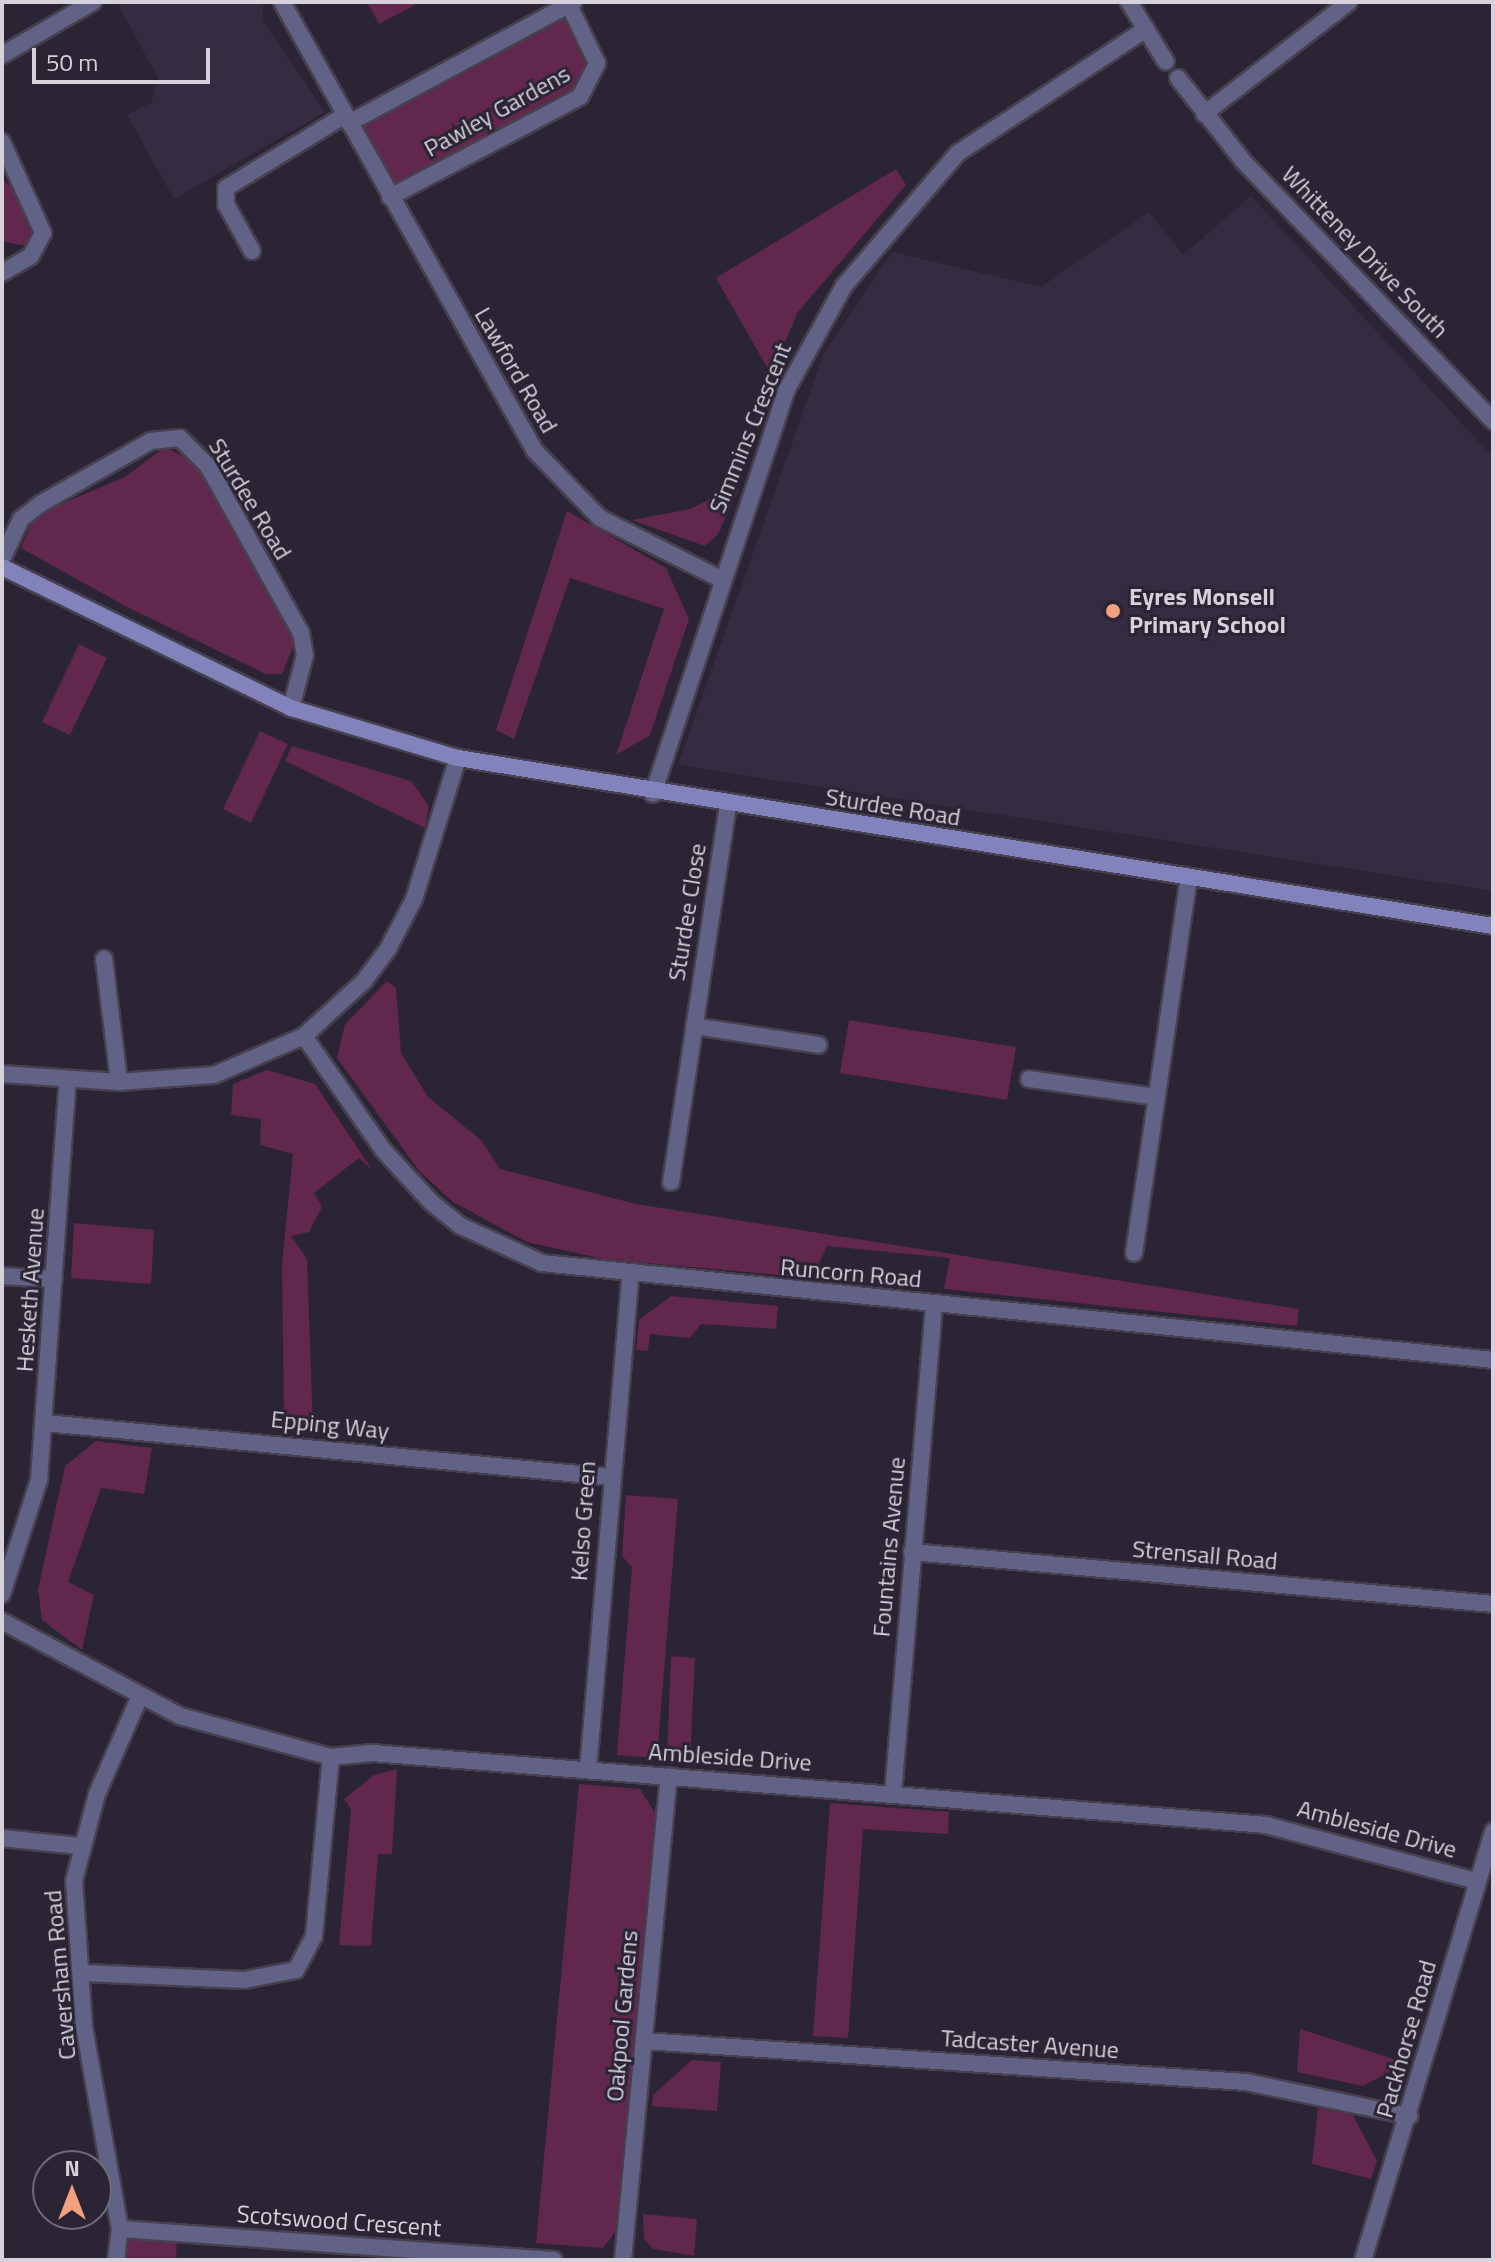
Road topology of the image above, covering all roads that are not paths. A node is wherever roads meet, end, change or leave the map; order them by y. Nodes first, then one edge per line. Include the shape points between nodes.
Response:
1 (93, 2) edge
2 (282, 2) edge
3 (1129, 2) edge
4 (1349, 2) edge
5 (572, 3) edge
6 (1146, 29) junction
7 (2, 55) edge
8 (1166, 62) dead end
9 (1178, 78) dead end
10 (1204, 114) junction
11 (347, 119) junction
12 (2, 142) edge
13 (390, 197) junction
14 (252, 251) dead end
15 (2, 273) edge
16 (1493, 421) edge
17 (2, 559) edge
18 (2, 567) edge
19 (719, 578) junction
20 (291, 708) junction
21 (458, 758) junction
22 (653, 794) junction
23 (728, 805) junction
24 (1189, 878) junction
25 (1493, 926) edge
26 (104, 959) dead end
27 (694, 1026) junction
28 (304, 1036) junction
29 (819, 1045) dead end
30 (2, 1074) edge
31 (1029, 1079) dead end
32 (68, 1080) junction
33 (119, 1082) junction
34 (1157, 1097) junction
35 (671, 1182) dead end
36 (1134, 1253) dead end
37 (2, 1276) edge
38 (630, 1277) junction
39 (54, 1279) junction
40 (934, 1305) junction
41 (1493, 1360) edge
42 (45, 1423) junction
43 (610, 1477) junction
44 (912, 1552) junction
45 (2, 1594) edge
46 (1493, 1604) edge
47 (2, 1621) edge
48 (140, 1696) junction
49 (331, 1757) junction
50 (588, 1770) junction
51 (669, 1776) junction
52 (893, 1794) junction
53 (1493, 1831) edge
54 (2, 1838) edge
55 (79, 1846) junction
56 (1477, 1881) junction
57 (84, 1973) junction
58 (644, 2041) junction
59 (1409, 2116) junction
60 (120, 2229) junction
61 (116, 2260) edge
62 (554, 2260) edge
63 (623, 2260) edge
64 (1363, 2260) edge

1 - 7 street
2 - 11 street, Lawford Road
3 - 6 street
4 - 10 street
5 - 11 street, Pawley Gardens
5 - 13 street, Pawley Gardens via 597,63 587,90
6 - 8 street
6 - 19 street, Simmins Crescent via 958,153 886,231 844,286 786,391
9 - 10 street, Whitteney Drive South
10 - 16 street, Whitteney Drive South
11 - 13 street, Lawford Road
11 - 14 street via 226,188 226,204
12 - 15 street via 43,233 31,256
13 - 19 street, Lawford Road via 514,420 555,477 625,533
17 - 20 street, Sturdee Road via 21,519 40,504 151,441 180,438 194,446 304,643
18 - 20 street, Sturdee Road
19 - 22 street, Simmins Crescent
20 - 21 street, Sturdee Road
21 - 22 street, Sturdee Road
21 - 28 street via 414,899 388,949 364,981
22 - 23 street, Sturdee Road
23 - 24 street, Sturdee Road
23 - 27 street, Sturdee Close
24 - 25 street, Sturdee Road
24 - 34 street
26 - 33 street
27 - 29 street
27 - 35 street, Sturdee Close
28 - 33 street via 214,1075
28 - 38 street, Runcorn Road via 393,1163 461,1226 542,1263
30 - 32 street
31 - 34 street
32 - 33 street
32 - 39 street, Hesketh Avenue
34 - 36 street
37 - 39 street
38 - 40 street, Runcorn Road
38 - 43 street, Kelso Green
39 - 42 street, Hesketh Avenue
40 - 41 street, Runcorn Road
40 - 44 street, Fountains Avenue
42 - 43 street, Epping Way
42 - 45 street, Hesketh Avenue via 27,1536
43 - 50 street, Kelso Green
44 - 46 street, Strensall Road
44 - 52 street, Fountains Avenue
47 - 48 street, Ambleside Drive
48 - 49 street, Ambleside Drive via 211,1727
48 - 55 street, Caversham Road
49 - 50 street, Ambleside Drive via 372,1753
49 - 57 street via 314,1936 296,1970 244,1980
50 - 51 street, Ambleside Drive
51 - 52 street, Ambleside Drive
51 - 58 street, Oakpool Gardens
52 - 56 street, Ambleside Drive via 1266,1825
53 - 56 street, Packhorse Road
54 - 55 street
55 - 57 street, Caversham Road via 73,1912
56 - 59 street, Packhorse Road
57 - 60 street, Caversham Road via 84,2027
58 - 59 street, Tadcaster Avenue via 1246,2082
58 - 63 street, Oakpool Gardens
59 - 64 street, Packhorse Road
60 - 61 street, Caversham Road
60 - 62 street, Scotswood Crescent

